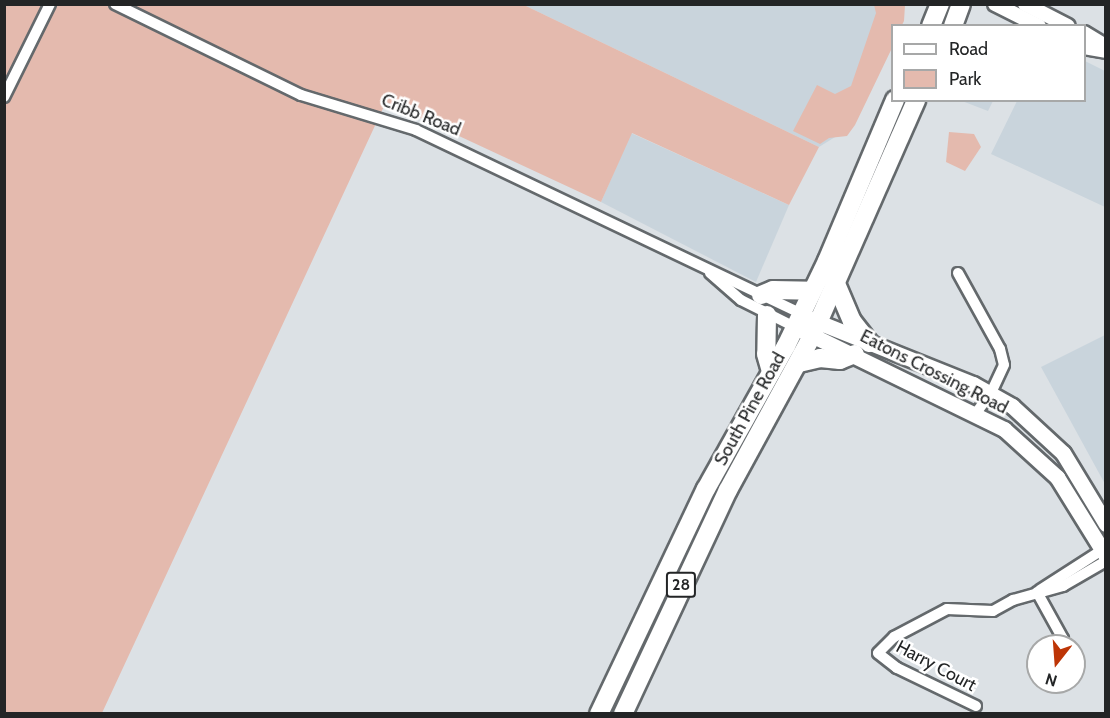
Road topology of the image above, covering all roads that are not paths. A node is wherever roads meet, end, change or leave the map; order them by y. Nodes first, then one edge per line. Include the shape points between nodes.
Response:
1 (50, 4) edge
2 (115, 4) edge
3 (940, 4) edge
4 (961, 4) edge
5 (995, 4) edge
6 (1025, 4) edge
7 (932, 24) edge
8 (953, 24) edge
9 (1035, 24) edge
10 (1064, 24) edge
11 (1086, 34) edge
12 (1106, 46) edge
13 (1086, 47) edge
14 (1106, 51) edge
15 (4, 98) edge
16 (894, 102) edge
17 (915, 102) edge
18 (710, 273) junction
19 (958, 273) dead end
20 (837, 286) junction
21 (812, 291) junction
22 (761, 295) junction
23 (767, 315) junction
24 (798, 321) junction
25 (816, 328) junction
26 (862, 349) junction
27 (799, 363) junction
28 (771, 372) junction
29 (991, 393) junction
30 (976, 413) junction
31 (1106, 524) edge
32 (1104, 556) edge
33 (1037, 592) junction
34 (1060, 634) edge
35 (975, 706) dead end
36 (598, 714) edge
37 (622, 714) edge

1 - 15 street
2 - 18 street, Cribb Road via 301,95 425,134
3 - 7 highway
4 - 8 highway
5 - 9 street
6 - 10 street
11 - 12 street
13 - 14 street
16 - 21 highway, South Pine Road / 28
17 - 20 highway, South Pine Road / 28
18 - 22 street, Cribb Road
18 - 23 street, Cribb Road via 731,293
19 - 29 street via 1000,349 1004,365
20 - 25 highway, South Pine Road / 28
20 - 26 highway
21 - 22 highway via 773,290
21 - 24 highway, South Pine Road / 28
22 - 24 street, Cribb Road
23 - 24 street, Cribb Road
23 - 28 highway via 766,354
24 - 25 main road, Cribb Road
24 - 28 highway, South Pine Road / 28
25 - 26 main road, Eatons Crossing Road
25 - 27 highway, South Pine Road / 28
26 - 27 highway via 840,360 820,358
26 - 29 main road, Eatons Crossing Road
26 - 30 main road, Eatons Crossing Road
27 - 37 highway, South Pine Road / 28 via 728,490
28 - 36 highway, South Pine Road / 28 via 706,489
29 - 30 street
29 - 31 main road, Eatons Crossing Road via 1032,421 1057,446
30 - 32 main road, Eatons Crossing Road via 1012,436 1049,469 1068,492
32 - 33 street, Harry Court
33 - 34 street
33 - 35 street, Harry Court via 993,611 947,609 894,637 879,653 897,668

